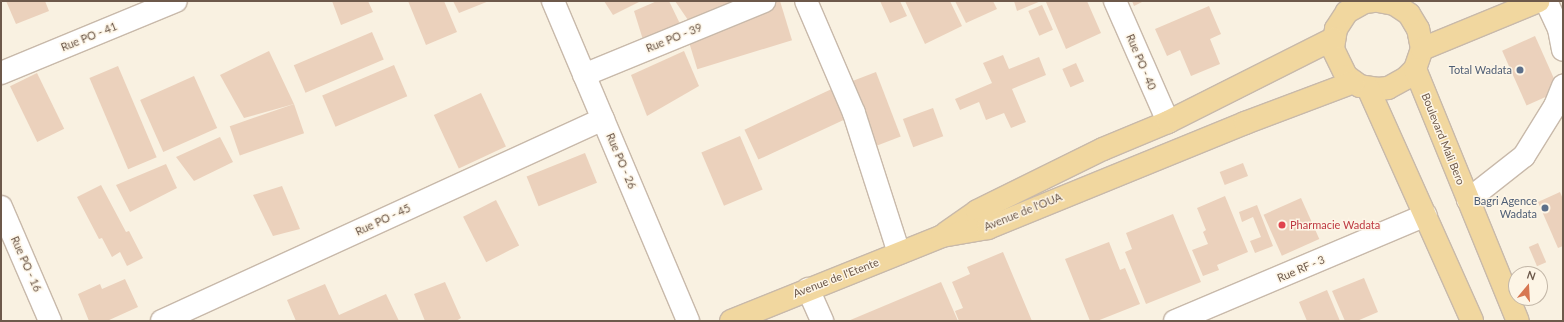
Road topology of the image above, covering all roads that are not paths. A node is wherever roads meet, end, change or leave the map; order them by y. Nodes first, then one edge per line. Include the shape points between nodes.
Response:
1 (176, 1) edge
2 (553, 1) edge
3 (764, 1) edge
4 (806, 1) edge
5 (1115, 1) edge
6 (1373, 1) edge
7 (1378, 1) edge
8 (1539, 1) edge
9 (1546, 1) edge
10 (1398, 3) edge
11 (1336, 20) edge
12 (1563, 50) edge
13 (1418, 59) junction
14 (1, 73) edge
15 (584, 75) junction
16 (1361, 85) junction
17 (1563, 86) edge
18 (603, 119) junction
19 (1168, 122) junction
20 (1468, 200) junction
21 (1, 207) edge
22 (1426, 216) junction
23 (942, 236) junction
24 (9, 246) edge
25 (899, 253) junction
26 (808, 289) junction
27 (1204, 316) edge
28 (50, 321) edge
29 (162, 321) edge
30 (688, 321) edge
31 (731, 321) edge
32 (822, 321) edge
33 (1175, 321) edge
34 (1472, 321) edge
35 (1518, 321) edge

1 - 14 street, Rue PO - 41
2 - 15 street, Rue PO - 26
3 - 15 street, Rue PO - 39
4 - 25 street via 854,113
5 - 19 street, Rue PO - 40
6 - 11 main road, Avenue de l'OUA via 1355,6
7 - 10 main road
8 - 13 main road
9 - 12 street via 1559,29
10 - 13 main road, Boulevard Mali Bero via 1418,29
11 - 16 main road via 1335,59 1346,76
11 - 19 main road, Avenue de l'OUA
13 - 16 main road via 1398,84 1388,88
13 - 20 main road, Boulevard Mali Bero
15 - 18 street, Rue PO - 26
16 - 22 main road
16 - 23 main road, Avenue de l'OUA via 1245,123 988,228
17 - 20 street via 1555,106 1524,156
18 - 29 street, Rue PO - 45
18 - 30 street, Rue PO - 26
19 - 23 main road, Avenue de l'OUA via 1103,149 977,211
20 - 35 main road, Boulevard Mali Bero
21 - 24 street, Rue PO - 16
22 - 27 street, Rue RF - 3
22 - 34 main road
23 - 25 main road, Avenue de l'Etente
24 - 28 street, Rue PO - 16
25 - 26 main road, Avenue de l'Etente
26 - 31 main road, Avenue de l'Etente
26 - 32 street
27 - 33 street, Rue RF - 3

